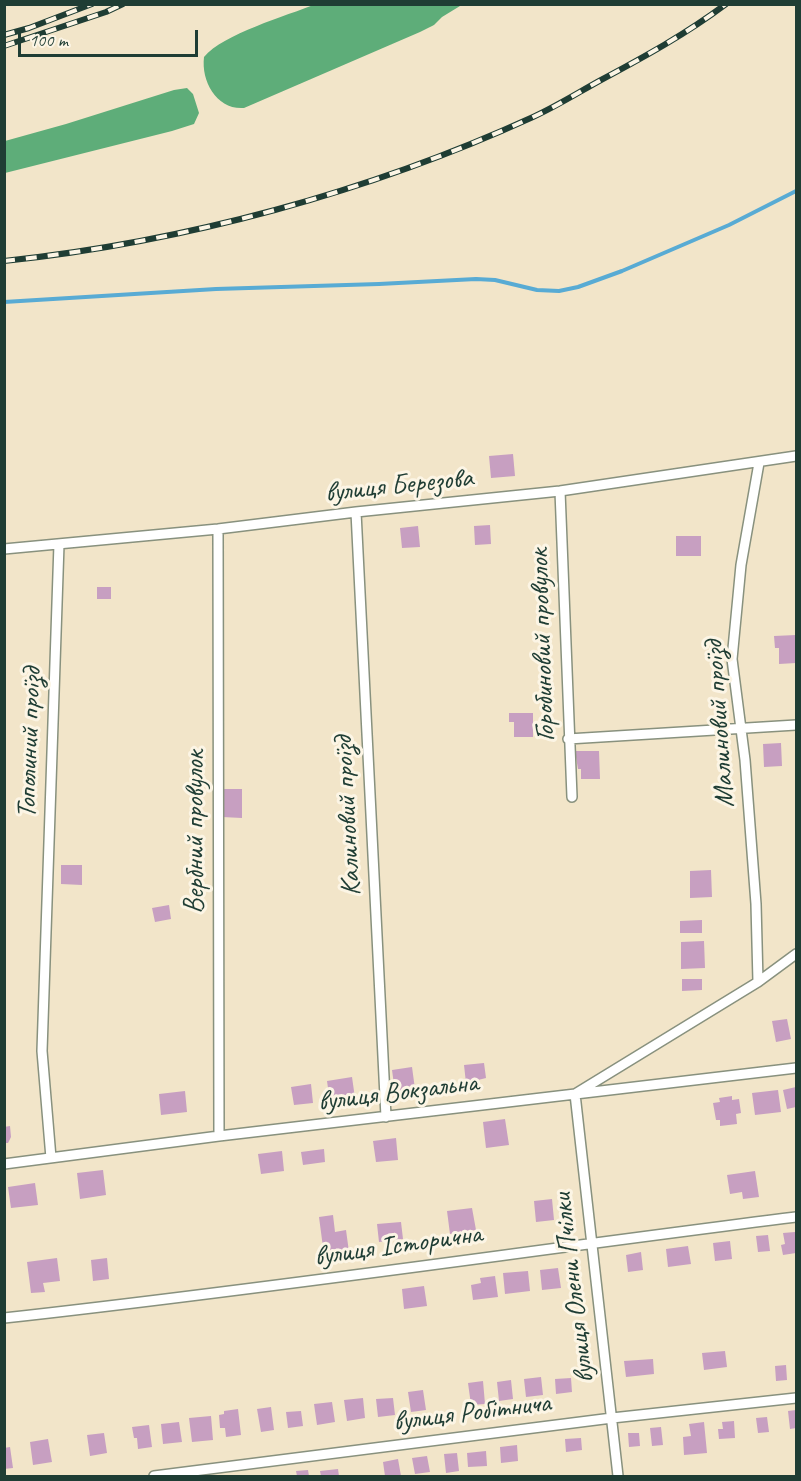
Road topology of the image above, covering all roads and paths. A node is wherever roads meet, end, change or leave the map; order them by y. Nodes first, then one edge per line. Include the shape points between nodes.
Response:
1 (796, 456) edge
2 (759, 463) junction
3 (560, 491) junction
4 (356, 512) junction
5 (218, 529) junction
6 (59, 544) junction
7 (4, 549) edge
8 (796, 725) edge
9 (741, 729) junction
10 (568, 740) junction
11 (572, 797) dead end
12 (796, 954) edge
13 (758, 982) junction
14 (796, 1068) edge
15 (575, 1094) junction
16 (386, 1117) junction
17 (219, 1136) junction
18 (51, 1158) junction
19 (4, 1164) edge
20 (796, 1217) edge
21 (591, 1243) junction
22 (4, 1318) edge
23 (796, 1398) edge
24 (612, 1418) junction
25 (154, 1476) edge
26 (618, 1476) edge

1 - 2 street, вулиця Березова
2 - 3 street, вулиця Березова
2 - 9 street, Малиновий проїзд via 741,565 732,659
3 - 4 street, вулиця Березова
3 - 10 street, Горобиновий провулок
4 - 5 street, вулиця Березова
4 - 16 street, Калиновий проїзд
5 - 6 street, вулиця Березова
5 - 17 street, Вербний провулок
6 - 7 street, вулиця Березова
6 - 18 street, Тополиний проїзд via 42,1051
8 - 9 street
9 - 10 street
9 - 13 street, Малиновий проїзд via 756,904
10 - 11 street, Горобиновий провулок
12 - 13 street
13 - 15 street
14 - 15 street, вулиця Вокзальна
15 - 16 street, вулиця Вокзальна
15 - 21 street, вулиця Олени Пчілки
16 - 17 street, вулиця Вокзальна
17 - 18 street, вулиця Вокзальна
18 - 19 street, вулиця Вокзальна
20 - 21 street, вулиця Історична
21 - 22 street, вулиця Історична via 170,1300
21 - 24 street, вулиця Олени Пчілки
23 - 24 street, вулиця Робітнича
24 - 25 street, вулиця Робітнича
24 - 26 street, вулиця Олени Пчілки

